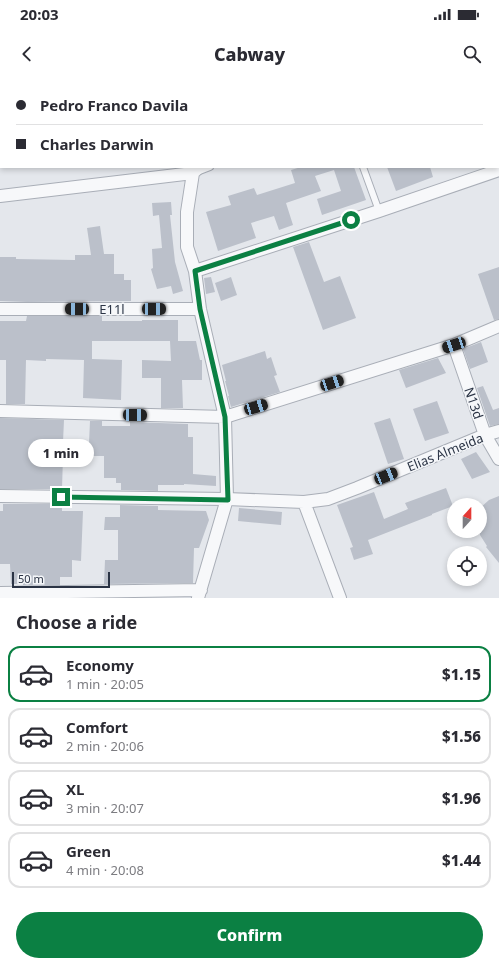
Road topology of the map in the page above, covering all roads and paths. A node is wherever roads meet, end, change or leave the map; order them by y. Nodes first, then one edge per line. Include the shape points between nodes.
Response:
1 (363, 168) edge
2 (196, 170) edge
3 (499, 170) edge
4 (0, 196) edge
5 (379, 211) junction
6 (195, 271) junction
7 (0, 309) edge
8 (200, 309) junction
9 (499, 326) edge
10 (454, 345) junction
11 (0, 411) edge
12 (225, 417) junction
13 (499, 431) edge
14 (485, 435) junction
15 (499, 459) edge
16 (0, 496) edge
17 (228, 500) junction
18 (304, 502) junction
19 (0, 593) edge
20 (199, 594) edge
21 (340, 598) edge

1 - 5 lane
2 - 4 street
2 - 6 street via 187,212 187,247
3 - 5 street
5 - 6 street
6 - 8 street
7 - 8 street, E11l
8 - 12 street
9 - 10 street
10 - 12 street
10 - 14 street, N13d
11 - 12 street
12 - 17 street
13 - 14 street, Elias Almeida
14 - 15 street, N13d
14 - 18 street, Elias Almeida via 328,499
16 - 17 street, Elias Almeida
17 - 18 street, Elias Almeida
17 - 20 street
18 - 21 street
19 - 20 street

